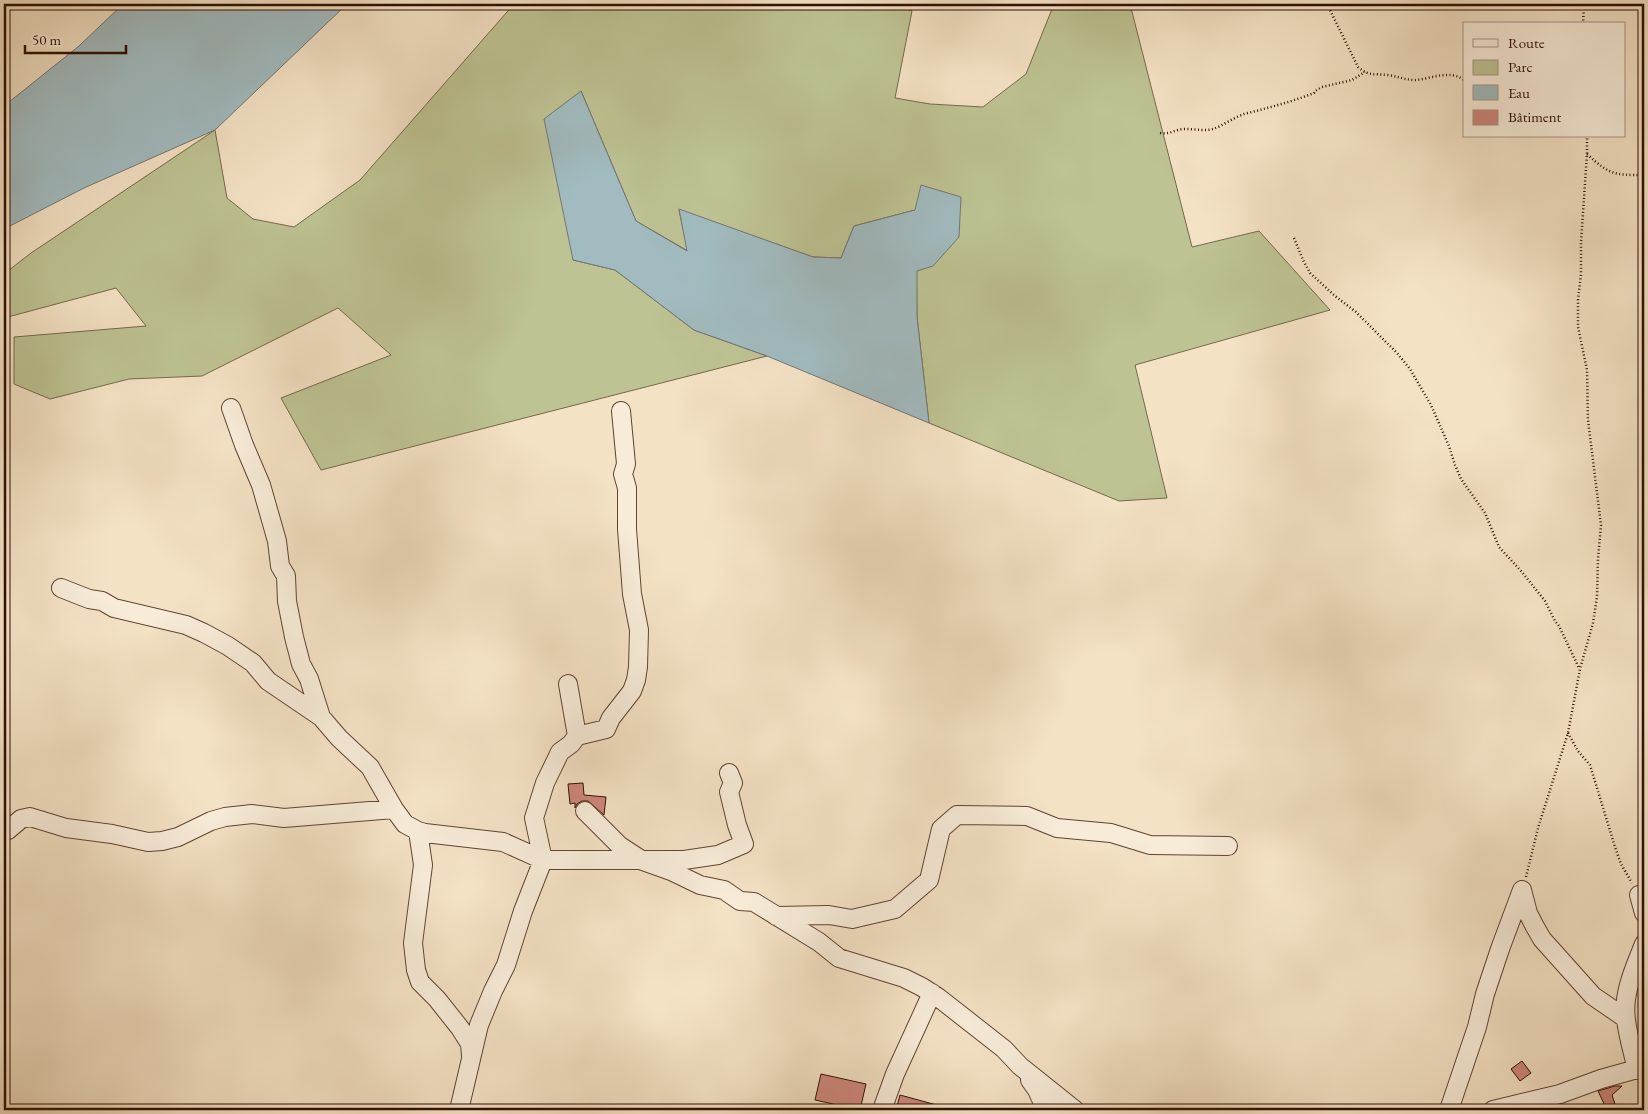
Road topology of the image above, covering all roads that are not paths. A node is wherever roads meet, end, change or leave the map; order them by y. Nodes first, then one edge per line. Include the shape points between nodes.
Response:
1 (231, 408) dead end
2 (621, 411) dead end
3 (61, 588) dead end
4 (568, 684) dead end
5 (321, 717) junction
6 (577, 736) junction
7 (729, 773) dead end
8 (394, 809) junction
9 (585, 811) dead end
10 (4, 831) edge
11 (418, 831) junction
12 (1228, 846) dead end
13 (543, 860) junction
14 (643, 861) junction
15 (1639, 895) road end
16 (1644, 913) edge
17 (776, 916) junction
18 (1644, 944) edge
19 (932, 993) junction
20 (1625, 1018) junction
21 (471, 1061) junction
22 (1020, 1066) junction
23 (1641, 1068) edge
24 (459, 1110) edge
25 (882, 1110) edge
26 (1046, 1110) edge
27 (1075, 1110) edge
28 (1448, 1110) edge
29 (1493, 1110) edge

1 - 5 street via 261,485 277,540 280,566 286,576 294,638
2 - 6 street via 632,594 639,630 638,667 632,691 606,729
3 - 5 street via 114,608 186,625 204,633 253,663 268,681
4 - 6 street
5 - 8 street via 370,767
6 - 13 street via 560,752 534,818
7 - 14 street via 733,783 729,792 744,844 710,856
8 - 10 street via 284,818 252,814 225,817 178,837 148,842 66,828 30,817 21,819
8 - 11 street via 405,824
9 - 14 street via 620,846
11 - 13 street via 503,842
11 - 21 street via 423,865 413,943 416,970 420,982 437,999 470,1044
12 - 17 street via 1150,845 1111,833 1057,828 1027,816 957,815 941,829 928,880 895,909 852,919 829,915
13 - 14 street
13 - 21 street via 506,965 479,1025
14 - 17 street via 700,885 724,890 740,901 754,902
15 - 16 street
17 - 19 street via 839,958 904,978
18 - 20 street via 1626,997
19 - 22 street via 1004,1048
19 - 25 street
20 - 23 street
20 - 28 street via 1593,996 1542,939 1531,919 1522,890
21 - 24 street
22 - 26 street
22 - 27 street
23 - 29 street via 1560,1094

